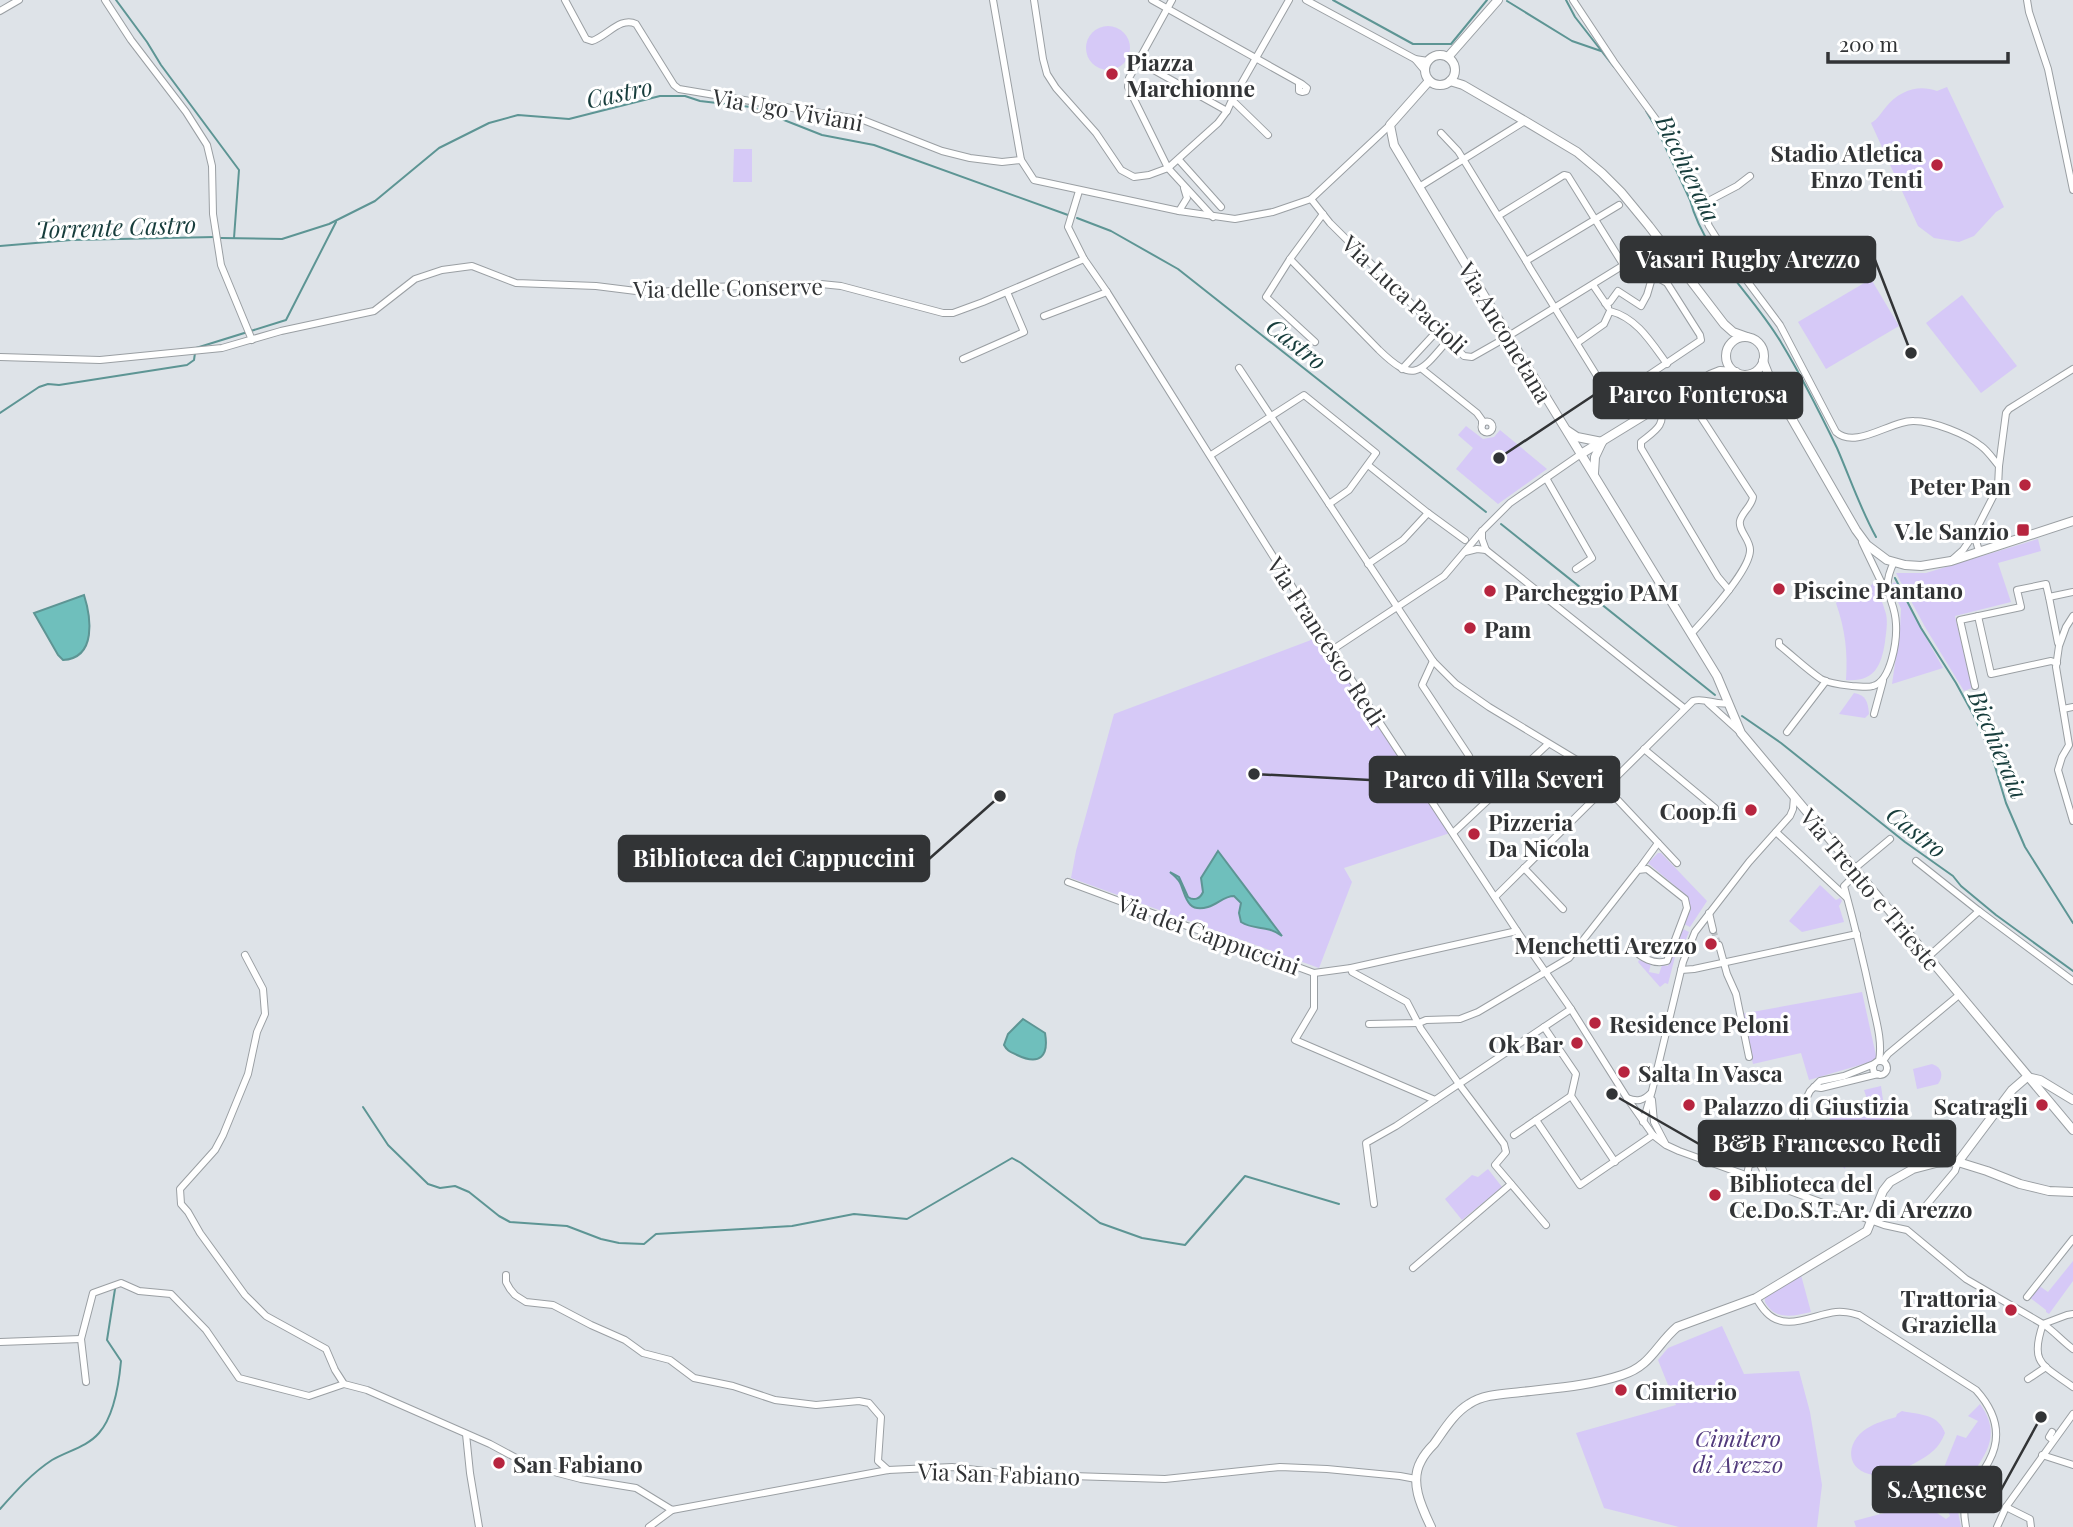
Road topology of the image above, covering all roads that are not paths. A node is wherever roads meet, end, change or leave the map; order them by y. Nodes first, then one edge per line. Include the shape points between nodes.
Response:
1 (19, 0) edge
2 (105, 0) edge
3 (565, 0) edge
4 (993, 0) edge
5 (1034, 0) edge
6 (1152, 0) edge
7 (1172, 0) edge
8 (1289, 0) edge
9 (1306, 0) edge
10 (1498, 0) edge
11 (1573, 0) edge
12 (2027, 0) edge
13 (1168, 9) junction
14 (0, 11) edge
15 (1447, 57) junction
16 (1256, 58) junction
17 (1415, 59) junction
18 (1428, 61) junction
19 (1150, 68) dead end
20 (1425, 71) junction
21 (1452, 78) junction
22 (1430, 81) junction
23 (1299, 83) dead end
24 (1231, 100) junction
25 (1227, 111) junction
26 (1525, 121) junction
27 (1390, 125) junction
28 (1441, 132) dead end
29 (1268, 135) dead end
30 (1021, 160) junction
31 (1179, 160) junction
32 (1463, 160) junction
33 (1168, 168) junction
34 (1750, 176) dead end
35 (1184, 187) junction
36 (1419, 187) junction
37 (2073, 190) edge
38 (1079, 191) junction
39 (1311, 199) junction
40 (1198, 201) junction
41 (1186, 202) junction
42 (1619, 205) dead end
43 (1699, 206) junction
44 (1221, 207) dead end
45 (1179, 211) junction
46 (1194, 214) junction
47 (1324, 214) junction
48 (1498, 216) junction
49 (1213, 217) junction
50 (1595, 220) junction
51 (1661, 242) junction
52 (1084, 259) junction
53 (1290, 259) junction
54 (1526, 261) junction
55 (1623, 266) junction
56 (1652, 278) junction
57 (1593, 285) junction
58 (1007, 292) junction
59 (1107, 292) junction
60 (1605, 303) junction
61 (1555, 308) junction
62 (1610, 311) junction
63 (1044, 316) dead end
64 (1724, 324) junction
65 (1438, 330) junction
66 (250, 335) junction
67 (1509, 336) junction
68 (1747, 337) junction
69 (1448, 340) junction
70 (1315, 342) dead end
71 (1577, 343) junction
72 (1727, 352) junction
73 (0, 357) edge
74 (962, 359) dead end
75 (1763, 361) junction
76 (1667, 363) junction
77 (1239, 368) dead end
78 (1402, 369) junction
79 (1422, 369) junction
80 (2073, 369) edge
81 (1736, 372) junction
82 (1755, 372) junction
83 (1710, 375) junction
84 (1773, 386) junction
85 (1684, 391) junction
86 (1658, 407) junction
87 (1270, 416) junction
88 (1485, 424) dead end
89 (1565, 430) junction
90 (1602, 442) junction
91 (1581, 454) junction
92 (1211, 455) junction
93 (1368, 465) junction
94 (1999, 466) junction
95 (1594, 476) junction
96 (1546, 478) junction
97 (1329, 504) junction
98 (1428, 513) junction
99 (2073, 522) edge
100 (1856, 530) junction
101 (1482, 531) junction
102 (1975, 534) junction
103 (1468, 542) junction
104 (1486, 550) junction
105 (1979, 551) junction
106 (1465, 552) junction
107 (1890, 561) junction
108 (1951, 561) junction
109 (1368, 564) junction
110 (1576, 569) dead end
111 (1877, 574) junction
112 (1728, 590) junction
113 (2073, 592) edge
114 (1889, 597) junction
115 (2049, 597) junction
116 (1397, 608) junction
117 (1978, 616) junction
118 (2073, 616) edge
119 (1691, 634) junction
120 (1779, 642) dead end
121 (2059, 646) junction
122 (1332, 650) junction
123 (1433, 661) junction
124 (2057, 663) junction
125 (1884, 680) junction
126 (1826, 681) junction
127 (1975, 686) dead end
128 (1707, 702) junction
129 (1728, 703) junction
130 (2073, 707) edge
131 (1684, 708) junction
132 (2063, 709) junction
133 (1874, 713) dead end
134 (1787, 732) dead end
135 (1741, 733) junction
136 (1548, 744) junction
137 (1644, 749) junction
138 (1469, 756) dead end
139 (1606, 787) junction
140 (1794, 797) junction
141 (1715, 808) dead end
142 (1805, 811) junction
143 (1790, 816) junction
144 (2073, 821) edge
145 (1454, 832) junction
146 (1776, 832) junction
147 (1890, 839) dead end
148 (1658, 843) junction
149 (1916, 861) dead end
150 (1677, 863) dead end
151 (1524, 868) junction
152 (1638, 870) junction
153 (1856, 871) junction
154 (1068, 882) dead end
155 (1495, 897) junction
156 (1847, 898) junction
157 (1563, 909) dead end
158 (1979, 911) junction
159 (1709, 913) junction
160 (1713, 930) tunnel mouth
161 (1517, 931) junction
162 (1857, 934) junction
163 (1719, 945) tunnel mouth
164 (1632, 948) dead end
165 (245, 955) dead end
166 (1928, 957) junction
167 (1724, 963) junction
168 (1351, 968) junction
169 (1681, 970) junction
170 (1545, 972) junction
171 (1314, 973) junction
172 (2073, 982) edge
173 (1959, 995) junction
174 (1571, 1009) junction
175 (1419, 1023) junction
176 (1369, 1024) dead end
177 (1544, 1027) junction
178 (1749, 1057) dead end
179 (1879, 1062) junction
180 (1878, 1074) junction
181 (2027, 1077) junction
182 (1459, 1084) junction
183 (1814, 1087) junction
184 (2054, 1089) junction
185 (1652, 1091) junction
186 (1571, 1096) junction
187 (1627, 1098) junction
188 (1434, 1100) junction
189 (2047, 1100) junction
190 (2073, 1100) edge
191 (1536, 1120) junction
192 (1643, 1122) junction
193 (2073, 1130) edge
194 (1722, 1133) dead end
195 (1514, 1135) dead end
196 (1653, 1135) junction
197 (1666, 1145) junction
198 (1615, 1162) junction
199 (1958, 1162) junction
200 (1759, 1163) junction
201 (1747, 1175) junction
202 (1760, 1180) junction
203 (1511, 1184) junction
204 (2073, 1192) edge
205 (1374, 1204) dead end
206 (1919, 1214) dead end
207 (1872, 1220) junction
208 (1546, 1225) dead end
209 (2073, 1239) edge
210 (1413, 1268) dead end
211 (506, 1275) dead end
212 (2027, 1297) dead end
213 (1756, 1298) junction
214 (2073, 1314) edge
215 (2043, 1324) junction
216 (81, 1339) junction
217 (0, 1342) edge
218 (2073, 1349) edge
219 (2046, 1367) junction
220 (2028, 1379) dead end
221 (86, 1382) dead end
222 (344, 1384) junction
223 (2073, 1387) edge
224 (2064, 1408) dead end
225 (2073, 1414) edge
226 (2052, 1432) dead end
227 (466, 1434) junction
228 (2053, 1440) junction
229 (2042, 1455) junction
230 (2073, 1465) edge
231 (888, 1471) junction
232 (1416, 1479) junction
233 (2006, 1507) junction
234 (673, 1510) junction
235 (2030, 1523) edge
236 (479, 1527) edge
237 (649, 1527) edge
238 (1431, 1527) edge
239 (1966, 1527) edge
240 (1997, 1527) edge

1 - 14 street
2 - 66 street via 207,145 221,265
3 - 30 street, Via Ugo Viviani via 586,39 592,41 624,22 636,24 679,89 863,120 970,158
4 - 30 street
5 - 33 street via 1047,74 1121,170 1134,177
6 - 13 street
7 - 13 street
8 - 16 street
9 - 17 street
10 - 15 main road
11 - 43 street via 1669,137
12 - 37 street via 2048,69
13 - 16 street
13 - 33 street via 1129,78 1128,88
15 - 18 main road via 1439,55
15 - 21 main road via 1454,65
16 - 23 street
16 - 24 street
17 - 18 street
17 - 20 street
18 - 20 main road
19 - 25 street
20 - 22 main road
21 - 22 main road via 1447,84
21 - 26 main road
22 - 27 main road
24 - 25 street
24 - 29 street
25 - 31 street
26 - 32 street
26 - 51 main road via 1602,173
27 - 36 main road, Via Anconetana via 1394,145
27 - 39 street
28 - 32 street
30 - 38 street via 1034,180
31 - 33 street
31 - 44 street
32 - 36 street
32 - 48 street
33 - 35 street
34 - 43 street
35 - 40 street
35 - 41 street
36 - 67 main road, Via Anconetana
38 - 45 street
38 - 52 street, Via Francesco Redi via 1068,227
39 - 47 street, Via Luca Pacioli
39 - 49 street via 1235,219
40 - 46 street
40 - 49 street
41 - 45 street
41 - 46 street
42 - 50 street
43 - 94 street via 1724,250 1780,325 1839,436 1852,439 1913,421 1949,428 1980,445
45 - 46 street
46 - 49 street
47 - 53 street
47 - 65 street, Via Luca Pacioli
48 - 50 street via 1566,175
48 - 54 street
50 - 54 street
50 - 55 street
51 - 55 street
51 - 64 main road
52 - 58 street, Via delle Conserve
52 - 59 street, Via Francesco Redi
53 - 70 street via 1266,297
53 - 78 street
54 - 61 street
55 - 56 street via 1630,275
55 - 57 street
56 - 60 street via 1641,306 1618,291
56 - 76 street via 1667,283 1700,338
57 - 60 street
57 - 61 street
58 - 66 street, Via delle Conserve via 943,313 821,284 652,293 516,283 472,266 415,279 374,311
58 - 74 street via 1024,332
59 - 63 street
59 - 92 street, Via Francesco Redi
60 - 62 street
61 - 67 street
61 - 71 street
62 - 71 street via 1604,324
62 - 76 street via 1634,323
64 - 68 main road
64 - 72 main road
65 - 69 street, Via Luca Pacioli
65 - 78 street
66 - 73 street, Via delle Conserve via 222,348 100,360
67 - 69 street, Via Luca Pacioli via 1472,356 1464,356
67 - 89 main road, Via Anconetana
68 - 72 main road via 1735,340
68 - 75 main road via 1760,345
69 - 79 street
71 - 76 street via 1609,397
72 - 81 main road via 1728,365
72 - 83 main road
75 - 82 main road
75 - 84 main road
77 - 87 street
78 - 79 street
79 - 88 street
80 - 94 street via 2006,413
81 - 82 main road
81 - 83 main road
82 - 84 main road
83 - 85 main road
84 - 100 main road
85 - 86 main road
85 - 112 street via 1754,497 1740,521 1750,545 1749,557
86 - 90 main road
86 - 112 street via 1661,423 1641,442 1641,449
87 - 92 street
87 - 93 street via 1304,395 1376,453
87 - 97 street
89 - 90 main road
89 - 91 main road, Via Anconetana
90 - 91 main road
90 - 95 main road
91 - 95 main road, Via Anconetana
91 - 96 street
92 - 122 street, Via Francesco Redi
93 - 97 street via 1349,490
93 - 98 street
94 - 102 street via 1998,487
95 - 119 main road, Via Anconetana
96 - 101 street via 1510,503
96 - 110 street via 1592,558
97 - 109 street
98 - 103 street
98 - 109 street via 1403,540
99 - 105 main road
100 - 107 main road via 1867,545
100 - 111 street
101 - 103 street
101 - 104 street
102 - 105 street
102 - 108 street
103 - 106 street
104 - 106 street
104 - 131 street
105 - 108 main road
106 - 116 street via 1444,576
107 - 108 main road via 1921,566
107 - 111 street
107 - 114 street
109 - 116 street
111 - 114 street
112 - 119 street
113 - 115 street
114 - 125 street via 1896,625
115 - 117 street via 2046,584 2017,590 2021,607
115 - 121 street
116 - 122 street
116 - 123 street
117 - 124 street via 1991,674
117 - 127 street via 1960,620
118 - 121 street
119 - 129 main road, Via Anconetana
120 - 126 street
121 - 124 street
122 - 145 street, Via Francesco Redi
123 - 136 street via 1456,684
123 - 138 street via 1422,685
124 - 132 street
125 - 126 street via 1870,687
125 - 133 street
126 - 134 street
128 - 129 street
128 - 131 street via 1699,698
128 - 135 street, Via Trento e Trieste
129 - 135 main road, Via Anconetana
130 - 132 street
131 - 137 street
132 - 144 street via 2069,745 2058,770
135 - 140 main road, Via Trento e Trieste
136 - 139 street via 1585,765
136 - 145 street
137 - 139 street
137 - 141 street
139 - 148 street
139 - 151 street
140 - 142 main road, Via Trento e Trieste
140 - 143 street
142 - 143 street
142 - 153 main road, Via Trento e Trieste
143 - 146 street
145 - 155 street, Via Francesco Redi
146 - 156 street
146 - 159 street
147 - 153 street
148 - 150 street
148 - 152 street
149 - 158 street
151 - 155 street
151 - 157 street
152 - 164 street via 1647,869 1685,899 1688,908 1667,961 1640,958
152 - 170 street via 1576,951
153 - 156 street via 1843,886
153 - 166 main road, Via Trento e Trieste
154 - 171 street, Via dei Cappuccini
155 - 161 street, Via Francesco Redi
156 - 162 street
158 - 166 street
158 - 172 street
159 - 160 street
159 - 169 street via 1695,932
161 - 168 street, Via dei Cappuccini
161 - 170 street, Via Francesco Redi
162 - 167 street
162 - 179 street via 1877,1028
163 - 167 street
165 - 222 street via 263,989 265,1014 248,1074 223,1135 180,1189 180,1201 246,1294 267,1316 326,1349
166 - 173 main road, Via Trento e Trieste
167 - 169 street
167 - 178 street via 1736,994
168 - 171 street, Via dei Cappuccini
168 - 175 street via 1407,1002
169 - 185 street
170 - 174 street, Via Francesco Redi
170 - 175 street via 1478,1012
171 - 188 street via 1314,1008 1295,1040
173 - 179 street
173 - 181 main road, Via Trento e Trieste
174 - 177 street
174 - 187 street, Via Francesco Redi
175 - 176 street
175 - 182 street
177 - 182 street
177 - 186 street via 1576,1074
179 - 180 street via 1874,1069
179 - 180 street via 1887,1065 1884,1074
179 - 183 street via 1819,1081
180 - 183 street
181 - 184 main road
181 - 189 main road, Via Trento e Trieste
181 - 199 main road
182 - 188 street
182 - 203 street via 1504,1144 1506,1152 1495,1165
183 - 200 street via 1806,1099 1798,1138 1779,1156
184 - 189 street via 2048,1091
184 - 190 main road
185 - 187 street via 1642,1100
185 - 192 street
185 - 197 street via 1654,1122
186 - 191 street
186 - 198 street
187 - 192 street, Via Francesco Redi
188 - 205 street via 1366,1143
189 - 193 main road, Via Trento e Trieste
191 - 195 street
191 - 198 street via 1580,1185
192 - 196 street, Via Francesco Redi
194 - 200 street via 1738,1152
196 - 197 street, Via Francesco Redi
196 - 198 street
197 - 201 street, Via Francesco Redi
199 - 204 main road via 2020,1184
199 - 206 street
199 - 207 main road via 1913,1169 1890,1182
200 - 201 street via 1749,1165
200 - 202 street via 1763,1170
201 - 202 street, Via Francesco Redi
202 - 207 street, Via Francesco Redi
203 - 208 street
203 - 210 street
207 - 213 main road via 1867,1231
207 - 215 street, Via Francesco Redi via 1907,1230 1966,1279
209 - 212 street
211 - 231 street via 510,1289 526,1302 554,1305 643,1353 670,1360 694,1378 775,1400 816,1405 869,1403 881,1417 878,1461
213 - 232 main road via 1677,1327 1640,1368 1622,1375 1490,1396 1468,1404 1419,1462
213 - 239 street via 1771,1317 1787,1322 1834,1312 1859,1315 1976,1390 1994,1418 1997,1435 1990,1459 1964,1507
214 - 215 street
215 - 218 street, Via Francesco Redi
215 - 219 street via 2036,1352
216 - 217 street
216 - 221 street
216 - 222 street via 93,1293 121,1283 139,1291 171,1294 206,1331 239,1378 309,1396
219 - 220 street
219 - 223 street
222 - 227 street
224 - 225 street
225 - 228 street
226 - 228 street via 2049,1437
227 - 234 street via 531,1466 636,1488
227 - 236 street
228 - 229 street
229 - 230 street
229 - 233 street
231 - 232 street, Via San Fabiano via 952,1467 1034,1477 1165,1479 1280,1467
231 - 234 street, Via San Fabiano
232 - 238 main road
233 - 235 street
233 - 240 street
234 - 237 street

